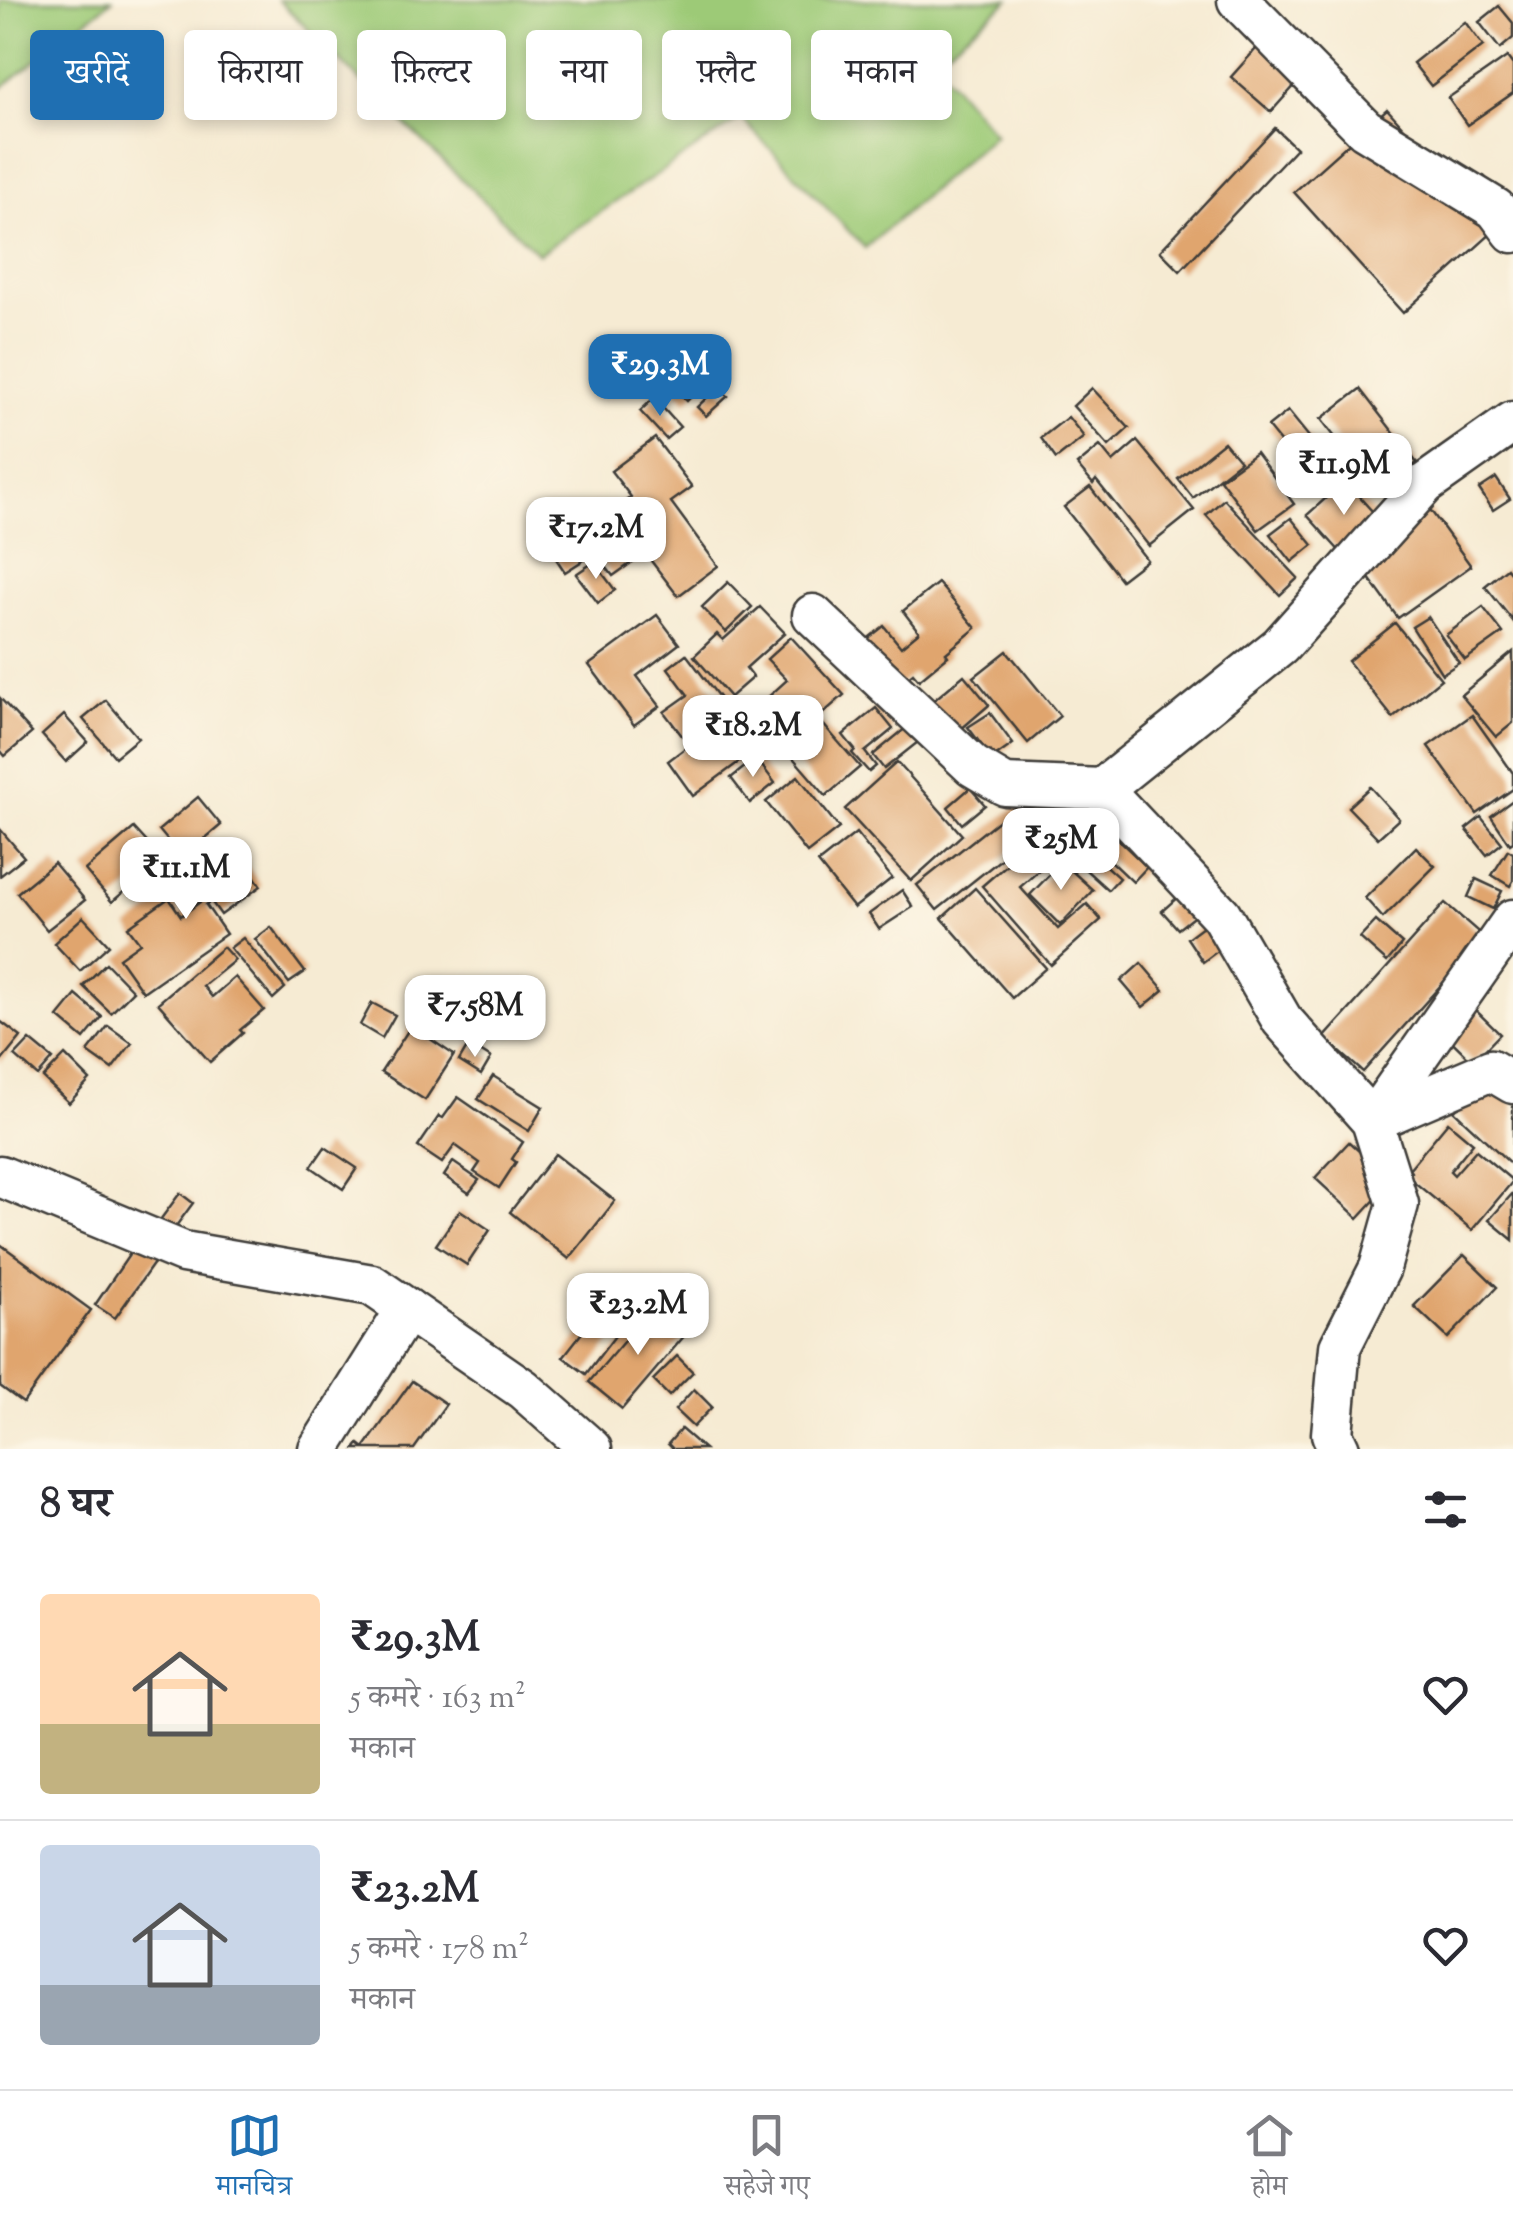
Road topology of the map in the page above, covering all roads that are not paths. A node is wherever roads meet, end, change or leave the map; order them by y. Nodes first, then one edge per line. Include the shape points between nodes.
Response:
1 (1238, 0) edge
2 (1513, 232) edge
3 (1513, 422) edge
4 (812, 615) dead end
5 (1102, 789) junction
6 (1513, 920) edge
7 (1513, 1083) edge
8 (1372, 1122) junction
9 (0, 1176) edge
10 (407, 1309) junction
11 (319, 1449) edge
12 (591, 1449) edge
13 (1340, 1449) edge

1 - 2 street via 1365,129 1496,210
3 - 5 street via 1425,484 1280,646
4 - 5 street via 989,776 1005,785
5 - 8 street via 1222,916 1282,1020
6 - 8 street
7 - 8 street via 1491,1070
8 - 13 street via 1398,1204 1380,1268 1340,1347 1332,1434
9 - 10 street via 183,1252 372,1285
10 - 11 street
10 - 12 street via 522,1389

